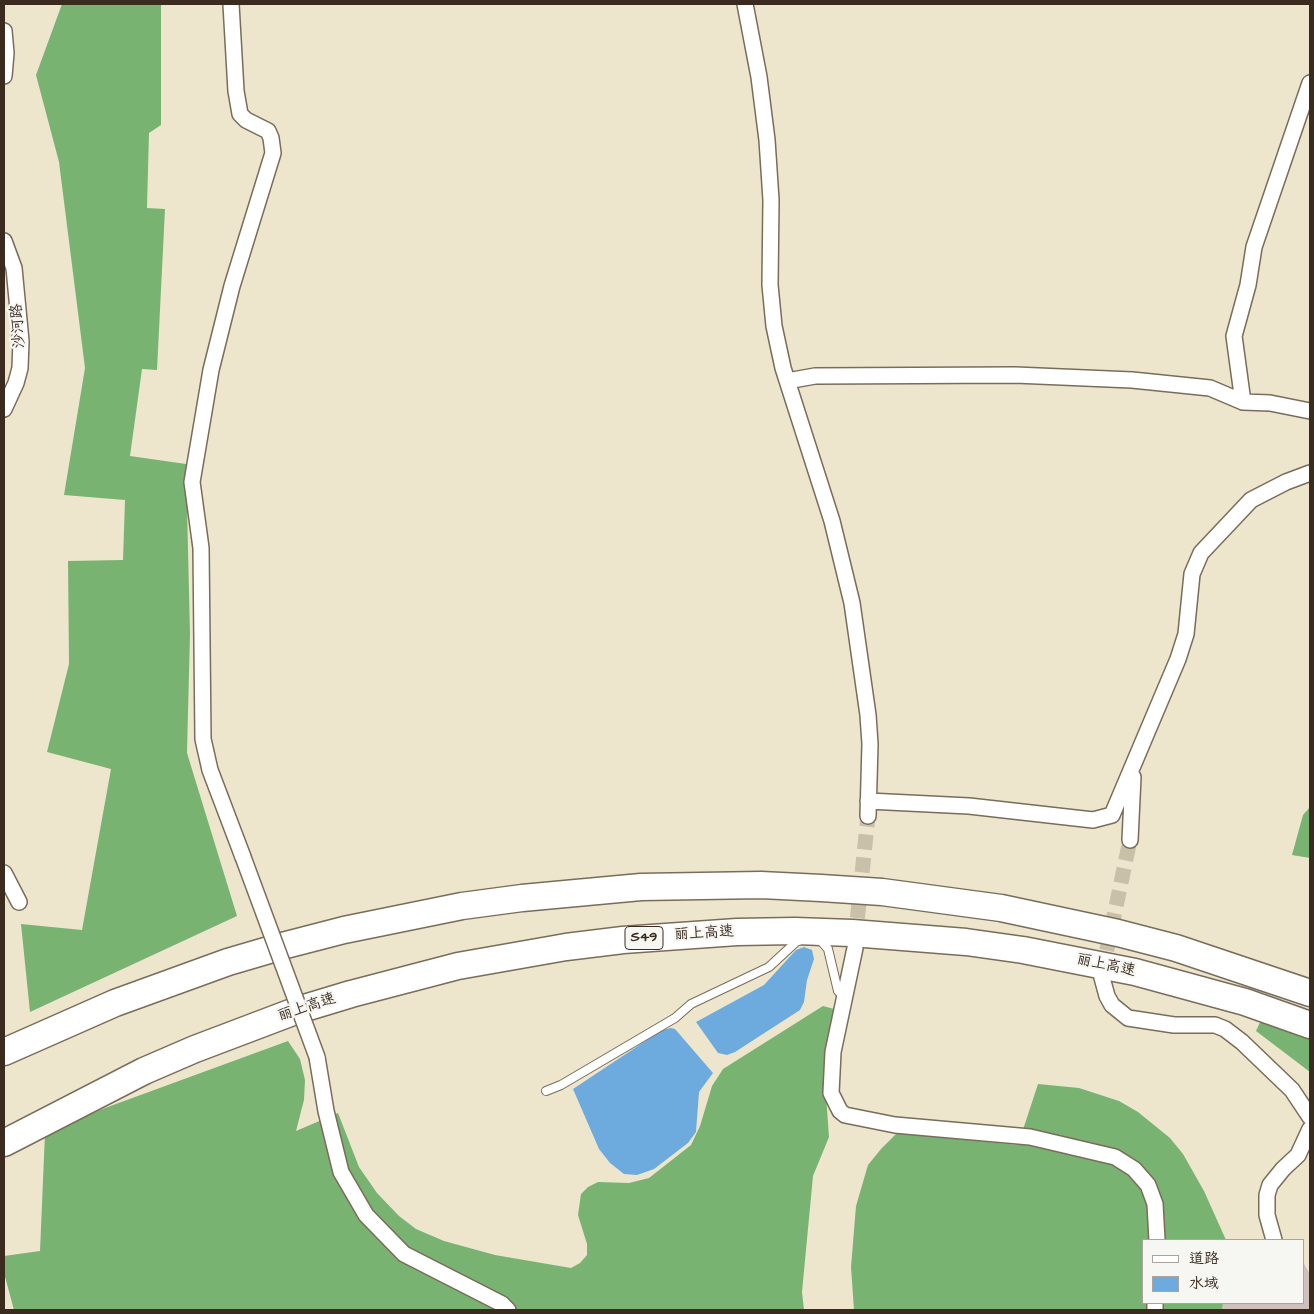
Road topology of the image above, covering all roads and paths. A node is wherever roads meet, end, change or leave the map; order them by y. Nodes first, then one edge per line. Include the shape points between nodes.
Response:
1 (231, 4) edge
2 (745, 4) edge
3 (4, 31) edge
4 (4, 76) edge
5 (1310, 83) edge
6 (4, 241) edge
7 (787, 381) junction
8 (1243, 402) junction
9 (4, 409) edge
10 (1310, 411) edge
11 (1310, 473) edge
12 (1133, 766) junction
13 (1130, 840) tunnel mouth
14 (4, 873) edge
15 (19, 902) dead end
16 (855, 948) tunnel mouth
17 (1101, 974) tunnel mouth
18 (1310, 993) edge
19 (845, 998) junction
20 (1310, 1025) edge
21 (4, 1052) edge
22 (546, 1091) dead end
23 (1310, 1117) edge
24 (1310, 1129) edge
25 (4, 1143) edge
26 (1157, 1239) edge
27 (1274, 1239) edge
28 (508, 1310) edge

1 - 28 street, bridge via 240,114 268,131 273,154 232,286 211,370 192,482 201,556 203,739 210,770 317,1057 336,1157 348,1186 366,1215 404,1254
2 - 7 street via 767,140 771,200 771,305
3 - 4 street
5 - 8 street via 1254,247 1234,336
6 - 9 street, 沙河路 via 14,268 21,341 20,368
7 - 8 street via 815,376 1006,375 1132,380 1210,388
7 - 12 street via 830,513 852,603 868,715 868,808 969,806 1104,819 1114,812
8 - 10 street via 1270,403
11 - 12 street via 1251,500 1201,553 1192,574 1186,634
12 - 13 street
14 - 15 street
16 - 19 street
17 - 23 street via 1112,1005 1128,1018 1174,1025 1215,1025 1225,1029 1292,1090
18 - 21 highway via 1176,948 1001,908 882,892 822,888 641,887 462,906 311,938 163,984
19 - 22 lane via 838,991 828,949 821,941 806,938 796,942 769,967 690,1004 675,1018 562,1085
19 - 26 street via 833,1052 831,1088 836,1105 846,1115 895,1125 1030,1137 1114,1156 1134,1169 1148,1185 1155,1204
20 - 25 highway, 丽上高速 / S49 via 1135,972 966,942 795,932 633,939 557,948 458,966 298,1010 144,1071
24 - 27 street via 1298,1155 1270,1185 1267,1215

